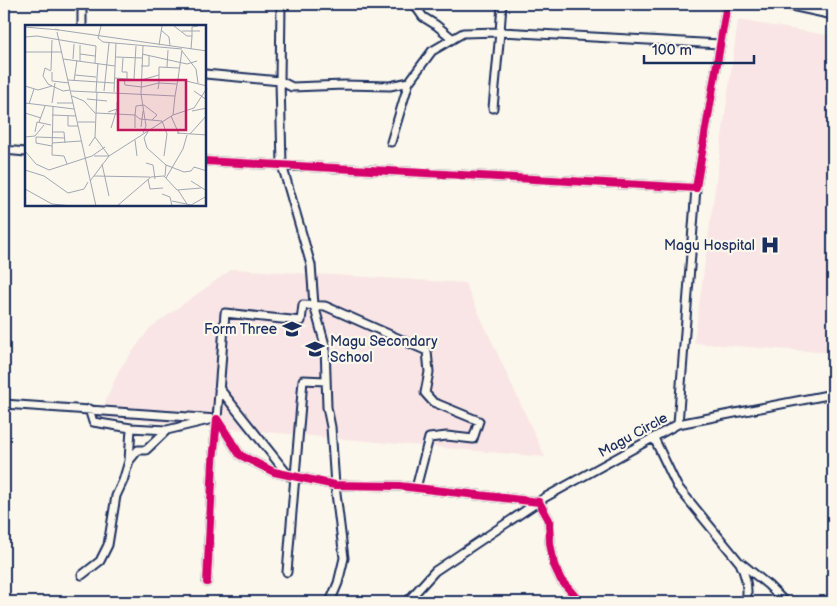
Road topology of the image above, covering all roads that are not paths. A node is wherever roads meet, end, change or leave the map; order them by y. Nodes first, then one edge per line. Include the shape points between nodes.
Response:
1 (82, 4) edge
2 (281, 4) edge
3 (414, 4) edge
4 (502, 4) edge
5 (727, 4) edge
6 (782, 4) edge
7 (833, 15) edge
8 (82, 25) edge
9 (500, 32) junction
10 (453, 39) junction
11 (720, 44) junction
12 (206, 74) edge
13 (280, 81) junction
14 (409, 82) junction
15 (493, 108) dead end
16 (391, 142) dead end
17 (4, 150) edge
18 (25, 152) edge
19 (206, 161) edge
20 (282, 165) junction
21 (696, 188) junction
22 (314, 305) junction
23 (326, 381) junction
24 (219, 388) junction
25 (833, 394) edge
26 (4, 404) edge
27 (89, 409) junction
28 (217, 418) junction
29 (678, 424) junction
30 (131, 428) junction
31 (167, 430) junction
32 (654, 438) junction
33 (129, 460) junction
34 (292, 477) junction
35 (334, 485) junction
36 (416, 488) junction
37 (539, 502) junction
38 (740, 563) junction
39 (287, 572) dead end
40 (82, 575) dead end
41 (207, 582) dead end
42 (330, 602) edge
43 (407, 602) edge
44 (580, 602) edge
45 (746, 602) edge
46 (785, 602) edge

1 - 8 street
2 - 13 street
3 - 10 street via 423,17
4 - 9 street
5 - 11 street, Magu Circle
6 - 7 street
9 - 10 street via 463,33
9 - 11 street
9 - 15 street
10 - 14 street via 432,51
11 - 21 street, Magu Circle
12 - 13 street
13 - 14 street via 292,87 390,86
13 - 20 street
14 - 16 street
17 - 18 street
19 - 20 street
20 - 21 street
20 - 22 street via 311,265
21 - 29 street, Magu Circle
22 - 23 street via 325,345
22 - 24 street via 303,305 301,320 225,313
22 - 36 street via 325,306 427,350 429,372 425,393 433,402 479,421 473,438 429,438
23 - 34 street via 303,380
23 - 35 street
24 - 28 street
24 - 34 street
25 - 29 street
26 - 27 street
27 - 28 street
27 - 30 street via 93,422
28 - 31 street
28 - 34 street via 240,455
28 - 41 street
29 - 32 street, Magu Circle
30 - 31 street
30 - 33 street
31 - 33 street via 146,450 138,450
32 - 37 street, Magu Circle
32 - 38 street via 677,486
33 - 40 street via 116,496 108,545 100,561
34 - 35 street
34 - 39 street
35 - 36 street
35 - 42 street via 344,558
36 - 37 street
37 - 43 street, Magu Circle via 435,571
37 - 44 street via 549,520 554,565 561,580
38 - 45 street via 746,576
38 - 46 street

